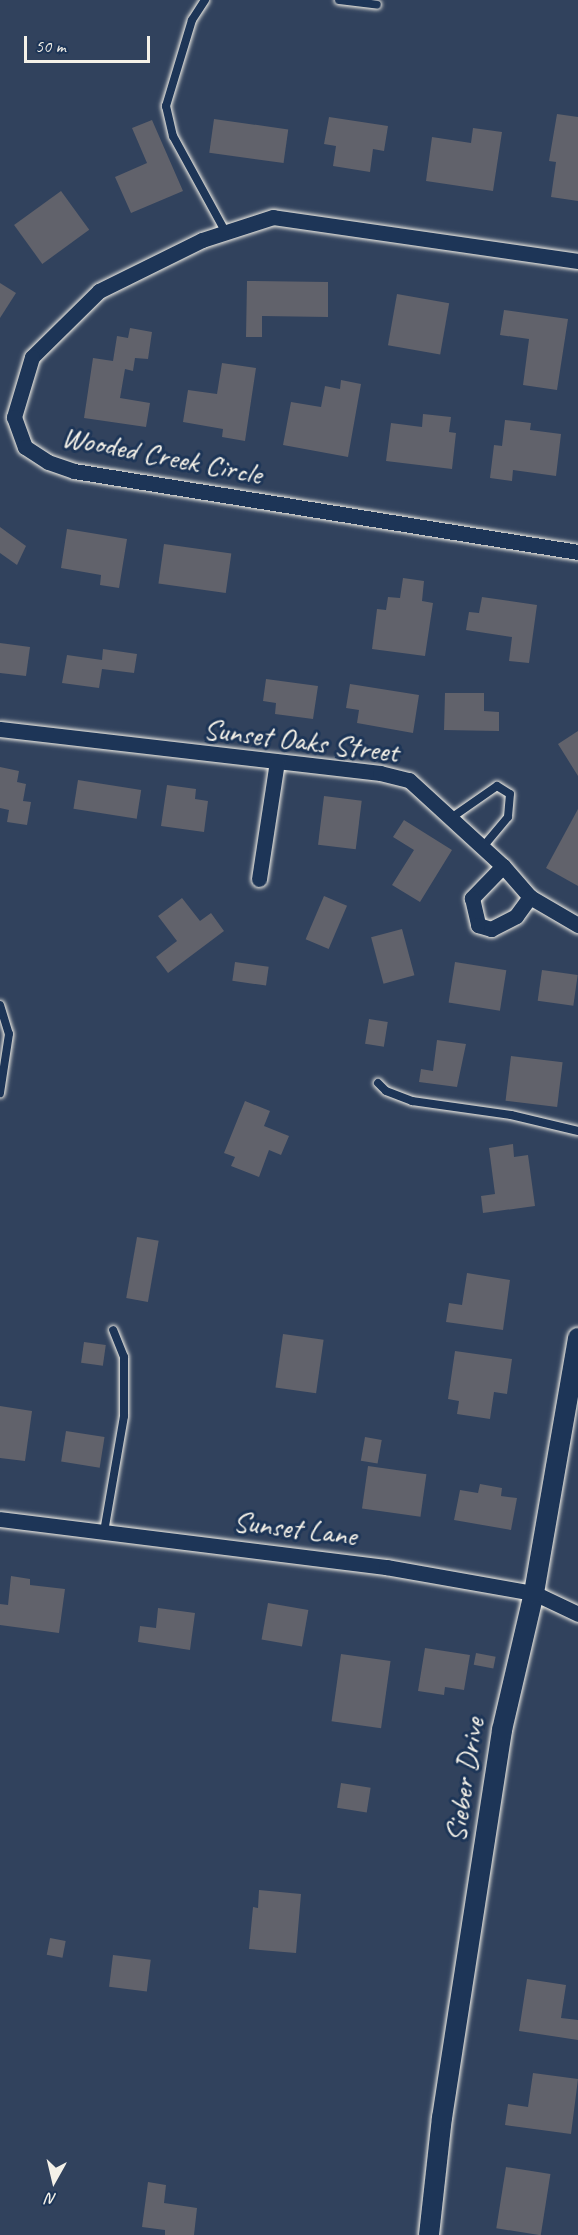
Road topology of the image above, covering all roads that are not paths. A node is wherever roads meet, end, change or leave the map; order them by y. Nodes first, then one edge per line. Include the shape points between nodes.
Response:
1 (205, 0) edge
2 (339, 0) edge
3 (376, 5) dead end
4 (226, 233) junction
5 (578, 261) edge
6 (578, 552) edge
7 (0, 729) edge
8 (277, 762) junction
9 (451, 818) junction
10 (483, 847) junction
11 (503, 866) junction
12 (259, 879) dead end
13 (530, 897) junction
14 (578, 925) edge
15 (0, 1005) edge
16 (378, 1083) dead end
17 (0, 1093) edge
18 (578, 1131) edge
19 (113, 1330) dead end
20 (578, 1338) edge
21 (0, 1519) edge
22 (104, 1532) junction
23 (534, 1593) junction
24 (578, 1614) edge
25 (429, 2235) edge

1 - 4 lane via 192,20 166,106 173,136
2 - 3 lane
4 - 5 street, Wooded Creek Circle via 273,217
4 - 6 street, Wooded Creek Circle via 201,240 99,291 50,335 32,357 16,401 14,417 25,447 48,462 74,471
7 - 8 street, Sunset Oaks Street
8 - 9 street, Sunset Oaks Street via 380,773 409,780
8 - 12 street
9 - 10 street, Sunset Oaks Street
9 - 10 lane via 497,786 510,795 508,817
10 - 11 street, Sunset Oaks Street
11 - 13 street, Sunset Oaks Street
11 - 13 street via 472,898 478,925 491,929 516,916
13 - 14 street, Sunset Oaks Street
15 - 17 lane via 9,1034
16 - 18 lane via 386,1091 412,1101 511,1115
19 - 22 lane via 124,1357 124,1416
20 - 23 street, Sieber Drive
21 - 22 street, Sunset Lane
22 - 23 street, Sunset Lane via 386,1567
23 - 24 street, Sunset Lane
23 - 25 street, Sieber Drive via 502,1730 442,2118

